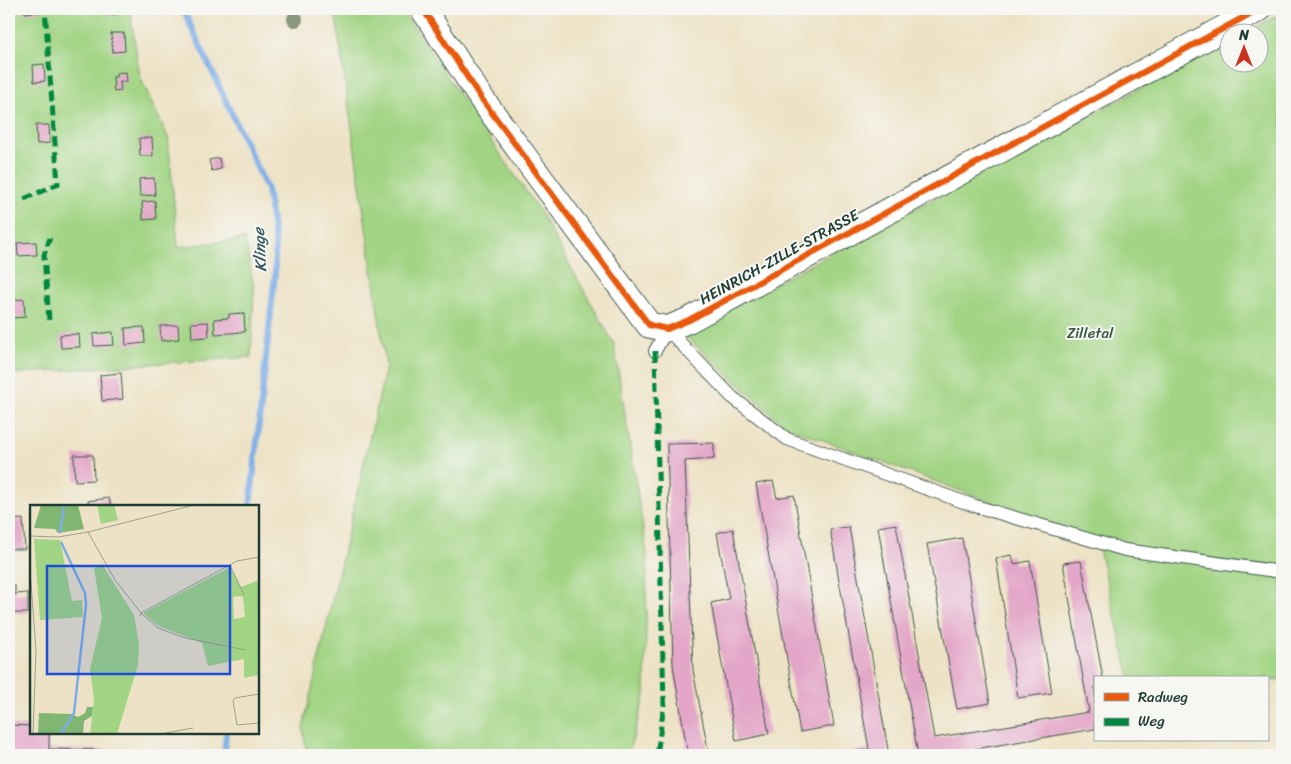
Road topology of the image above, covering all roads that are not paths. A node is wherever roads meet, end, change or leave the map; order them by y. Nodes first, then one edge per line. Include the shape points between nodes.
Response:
1 (423, 9) edge
2 (1259, 9) edge
3 (658, 327) junction
4 (1282, 572) edge

1 - 3 street via 480,98
2 - 3 street, HEINRICH-ZILLE-STRASSE via 689,320
3 - 4 lane via 732,397 787,439 975,506 1125,550

